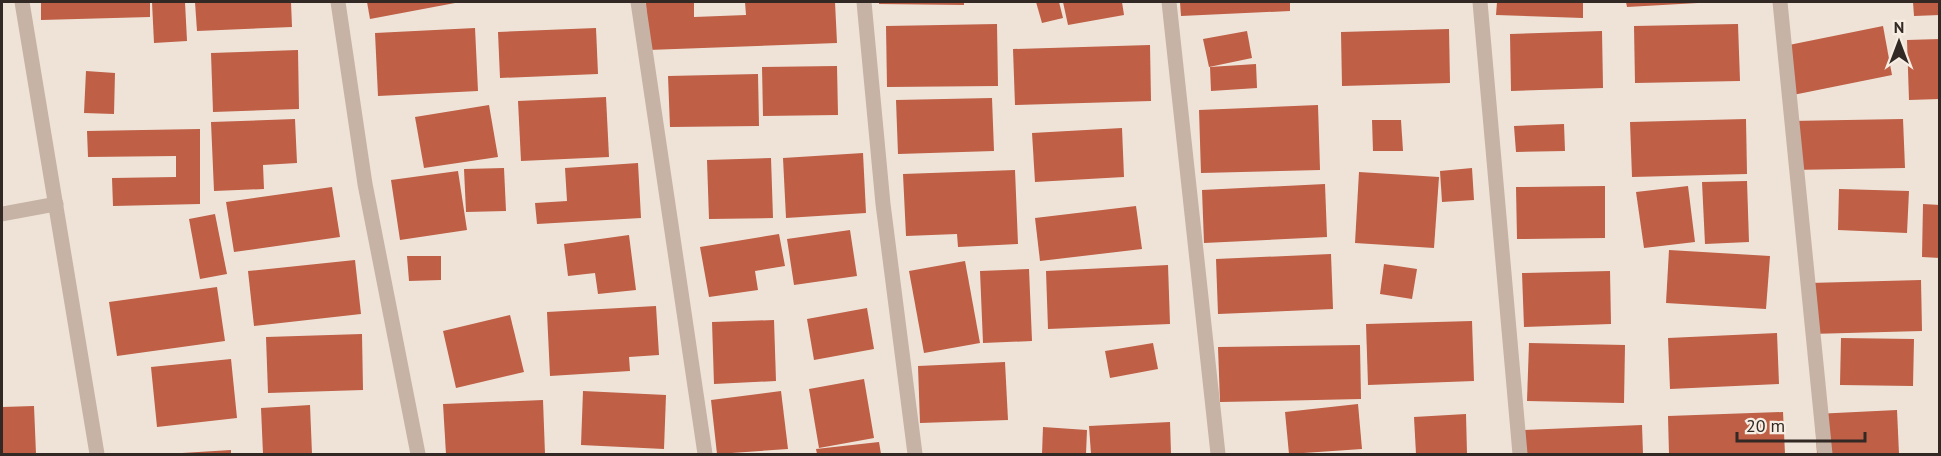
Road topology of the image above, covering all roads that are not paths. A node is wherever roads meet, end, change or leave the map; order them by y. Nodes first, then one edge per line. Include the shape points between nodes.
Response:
1 (22, 2) edge
2 (338, 2) edge
3 (638, 2) edge
4 (864, 2) edge
5 (1169, 2) edge
6 (1480, 2) edge
7 (1780, 2) edge
8 (56, 204) junction
9 (2, 214) edge
10 (97, 454) edge
11 (417, 454) edge
12 (705, 454) edge
13 (915, 454) edge
14 (1218, 454) edge
15 (1520, 454) edge
16 (1825, 454) edge

1 - 8 street
2 - 11 street via 365,184
3 - 12 street
4 - 13 street via 883,204
5 - 14 street
6 - 15 street
7 - 16 street
8 - 9 street
8 - 10 street

